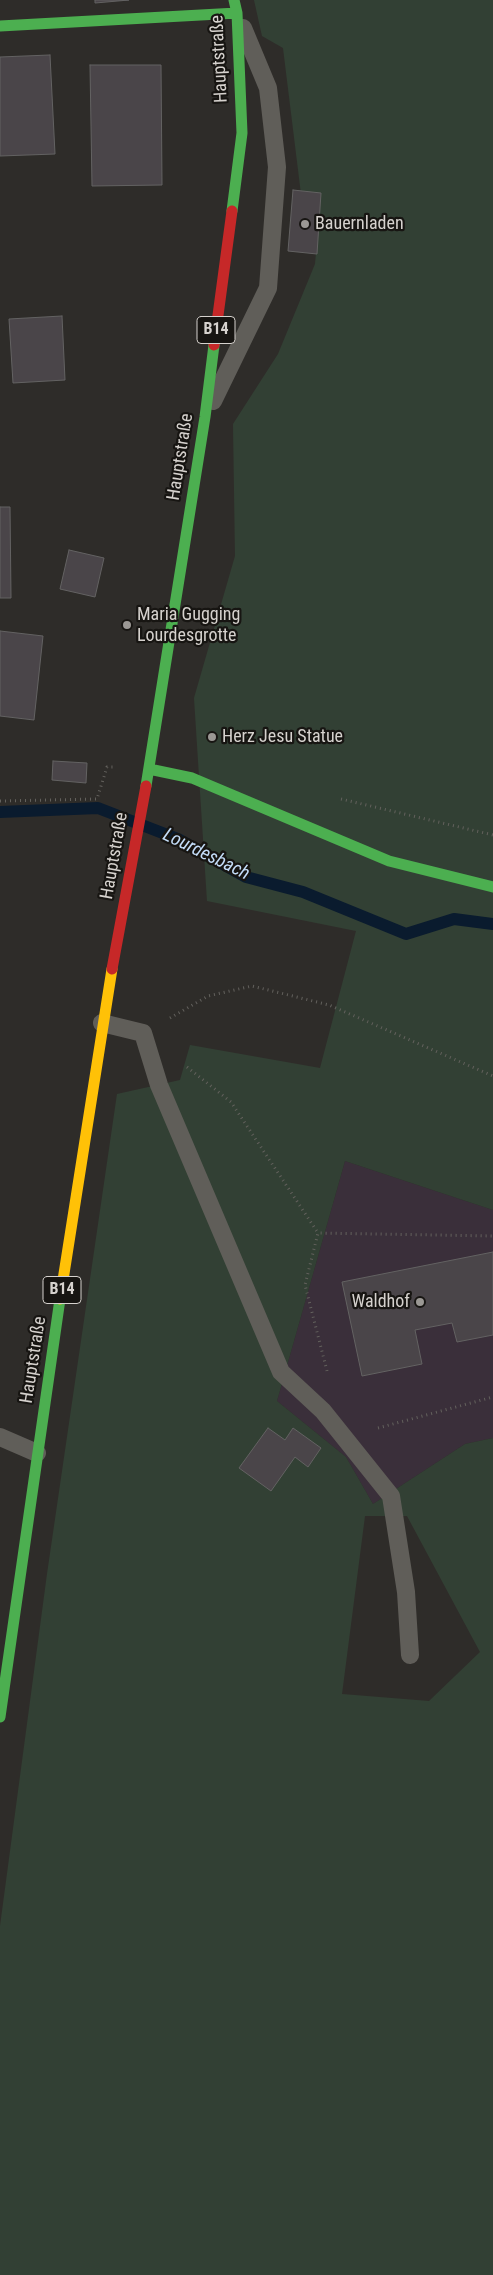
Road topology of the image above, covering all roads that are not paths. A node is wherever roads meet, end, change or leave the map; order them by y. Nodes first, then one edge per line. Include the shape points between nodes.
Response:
1 (236, 6) edge
2 (0, 26) edge
3 (205, 417) junction
4 (149, 769) junction
5 (493, 887) edge
6 (102, 1023) junction
7 (0, 1437) edge
8 (37, 1453) junction
9 (410, 1655) dead end
10 (0, 1717) edge

1 - 2 main road
1 - 3 main road, Hauptstraße / B14 via 242,133
1 - 3 lane via 268,88 277,167 268,288
3 - 4 main road, Hauptstraße / B14
4 - 5 main road via 192,778 389,861
4 - 6 main road, Hauptstraße / B14
6 - 8 main road, Hauptstraße / B14
6 - 9 lane via 143,1033 159,1084 281,1372 323,1411 391,1496 406,1592
7 - 8 lane
8 - 10 main road, Hauptstraße / B14

